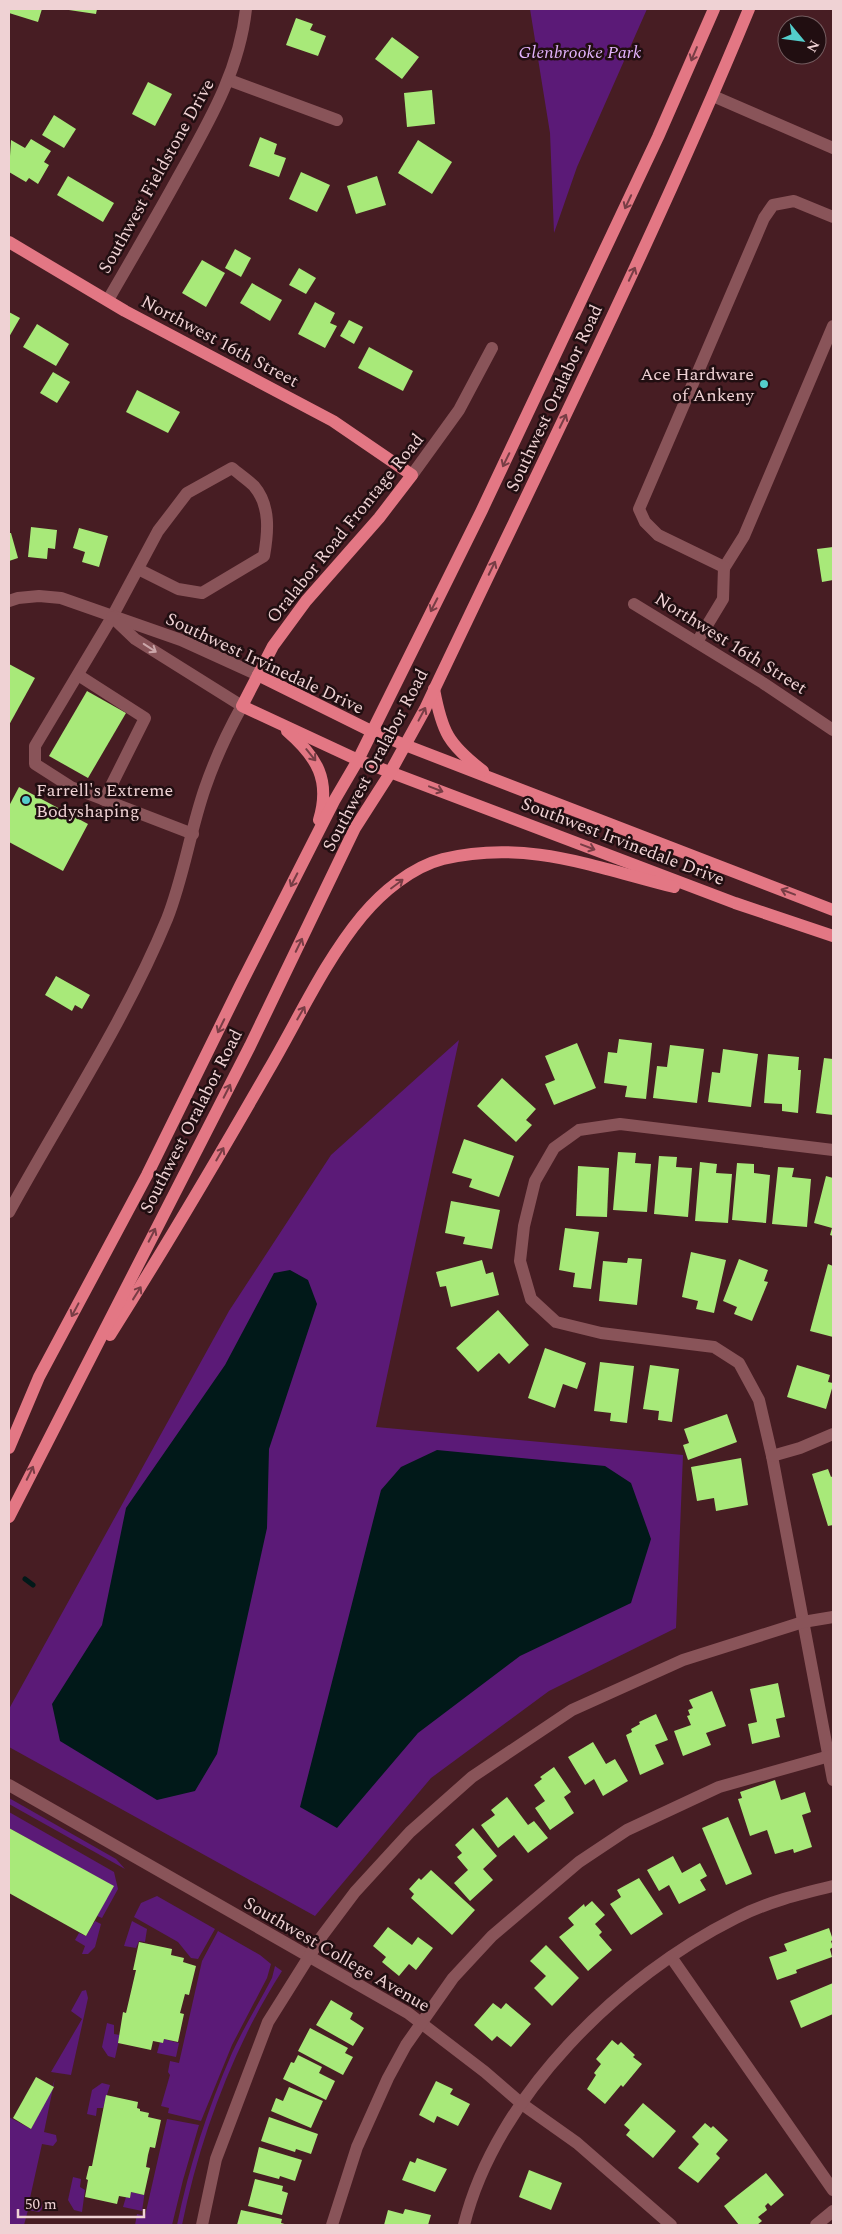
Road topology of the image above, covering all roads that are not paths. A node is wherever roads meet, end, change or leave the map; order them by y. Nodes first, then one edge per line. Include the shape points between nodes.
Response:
1 (246, 9) edge
2 (714, 9) edge
3 (749, 9) edge
4 (229, 80) junction
5 (713, 96) junction
6 (337, 120) dead end
7 (833, 148) edge
8 (833, 217) edge
9 (9, 242) edge
10 (108, 300) junction
11 (833, 326) edge
12 (492, 348) dead end
13 (412, 475) junction
14 (724, 568) junction
15 (138, 570) junction
16 (9, 601) edge
17 (634, 604) dead end
18 (112, 617) junction
19 (697, 642) junction
20 (258, 675) junction
21 (78, 676) junction
22 (434, 689) junction
23 (242, 706) junction
24 (276, 722) junction
25 (833, 730) edge
26 (371, 731) junction
27 (404, 745) junction
28 (358, 760) junction
29 (390, 772) junction
30 (495, 780) junction
31 (104, 800) junction
32 (193, 834) junction
33 (310, 849) junction
34 (735, 903) junction
35 (833, 910) edge
36 (833, 936) edge
37 (833, 1150) edge
38 (9, 1212) edge
39 (73, 1394) junction
40 (833, 1434) edge
41 (9, 1448) edge
42 (772, 1456) junction
43 (9, 1517) edge
44 (833, 1618) edge
45 (804, 1622) junction
46 (830, 1756) edge
47 (833, 1780) edge
48 (9, 1785) edge
49 (833, 1886) edge
50 (309, 1956) junction
51 (671, 1957) junction
52 (422, 2023) junction
53 (522, 2104) junction
54 (833, 2190) edge
55 (833, 2211) edge
56 (202, 2225) edge
57 (332, 2225) edge
58 (464, 2225) edge
59 (671, 2225) edge
60 (816, 2225) edge

1 - 4 street, Southwest Fieldstone Drive
2 -> 26 main road, Southwest Oralabor Road via 542,386
3 - 5 main road, Southwest Oralabor Road
4 - 6 street
4 - 10 street, Southwest Fieldstone Drive via 156,219
5 - 7 street
22 -> 5 main road, Southwest Oralabor Road
8 - 14 street via 794,201 773,205 764,218 640,509 644,522 658,535
9 - 10 main road, Northwest 16th Street
10 - 13 main road, Northwest 16th Street via 333,421
11 - 14 street via 744,536
12 - 13 street, Oralabor Road Frontage Road via 459,410
13 - 20 main road, Oralabor Road Frontage Road via 306,601
14 - 19 street via 723,599
15 - 15 street via 158,531 187,493 232,468 255,487 266,512 268,533 264,556 202,593 178,589
15 - 18 street
16 - 18 street via 39,596 61,598
17 - 19 street, Northwest 16th Street
18 - 20 street, Southwest Irvinedale Drive via 181,640
18 - 21 street
18 -> 23 street, Southwest Irvinedale Drive via 135,639
19 - 25 street, Northwest 16th Street
20 - 23 main road, Oralabor Road Frontage Road
20 - 26 main road, Southwest Irvinedale Drive
21 - 31 street via 145,718
21 - 31 street via 35,746 35,764 70,787
27 -> 22 main road, Southwest Oralabor Road
22 - 30 main road via 446,734 461,754
23 - 24 main road, Southwest Irvinedale Drive
23 - 32 street via 222,742 204,790
24 - 28 main road, Southwest Irvinedale Drive
24 -> 33 main road via 317,763 322,778 323,807
26 - 27 main road, Southwest Irvinedale Drive
26 - 28 main road, Southwest Oralabor Road
27 - 29 main road, Southwest Oralabor Road
27 - 30 main road, Southwest Irvinedale Drive
28 - 29 main road, Southwest Irvinedale Drive
28 - 33 main road, Southwest Oralabor Road
29 -> 34 main road, Southwest Irvinedale Drive
39 -> 29 main road, Southwest Oralabor Road via 261,1023 355,828
35 -> 30 main road, Southwest Irvinedale Drive
31 - 32 street
32 - 38 street via 167,919 119,1018
33 -> 41 main road, Southwest Oralabor Road via 147,1175 38,1377
34 - 36 main road, Southwest Irvinedale Drive
39 -> 34 main road via 176,1232 331,961 362,916 402,880 442,859 494,851 525,851 560,857
37 - 42 street via 620,1124 579,1130 554,1148 535,1181 524,1226 520,1261 531,1299 537,1305 556,1322 600,1333 714,1347 739,1363 759,1400
43 -> 39 main road, Southwest Oralabor Road
40 - 42 street
42 - 45 street
44 - 45 street
45 - 46 street
45 - 50 street via 683,1660 572,1710 472,1777 410,1832 355,1892
46 - 47 street
46 - 52 street via 719,1787 628,1830 579,1862 492,1936 453,1978
48 - 50 street, Southwest College Avenue
49 - 51 street via 782,1898 736,1917
50 - 52 street, Southwest College Avenue
50 - 56 street via 268,2022 216,2159
51 - 53 street via 606,2006 560,2054
51 - 54 street
52 - 53 street, Southwest College Avenue
52 - 57 street via 388,2078 361,2138
53 - 58 street via 496,2144 469,2205
53 - 59 street, Southwest College Avenue via 576,2143
55 - 60 street

